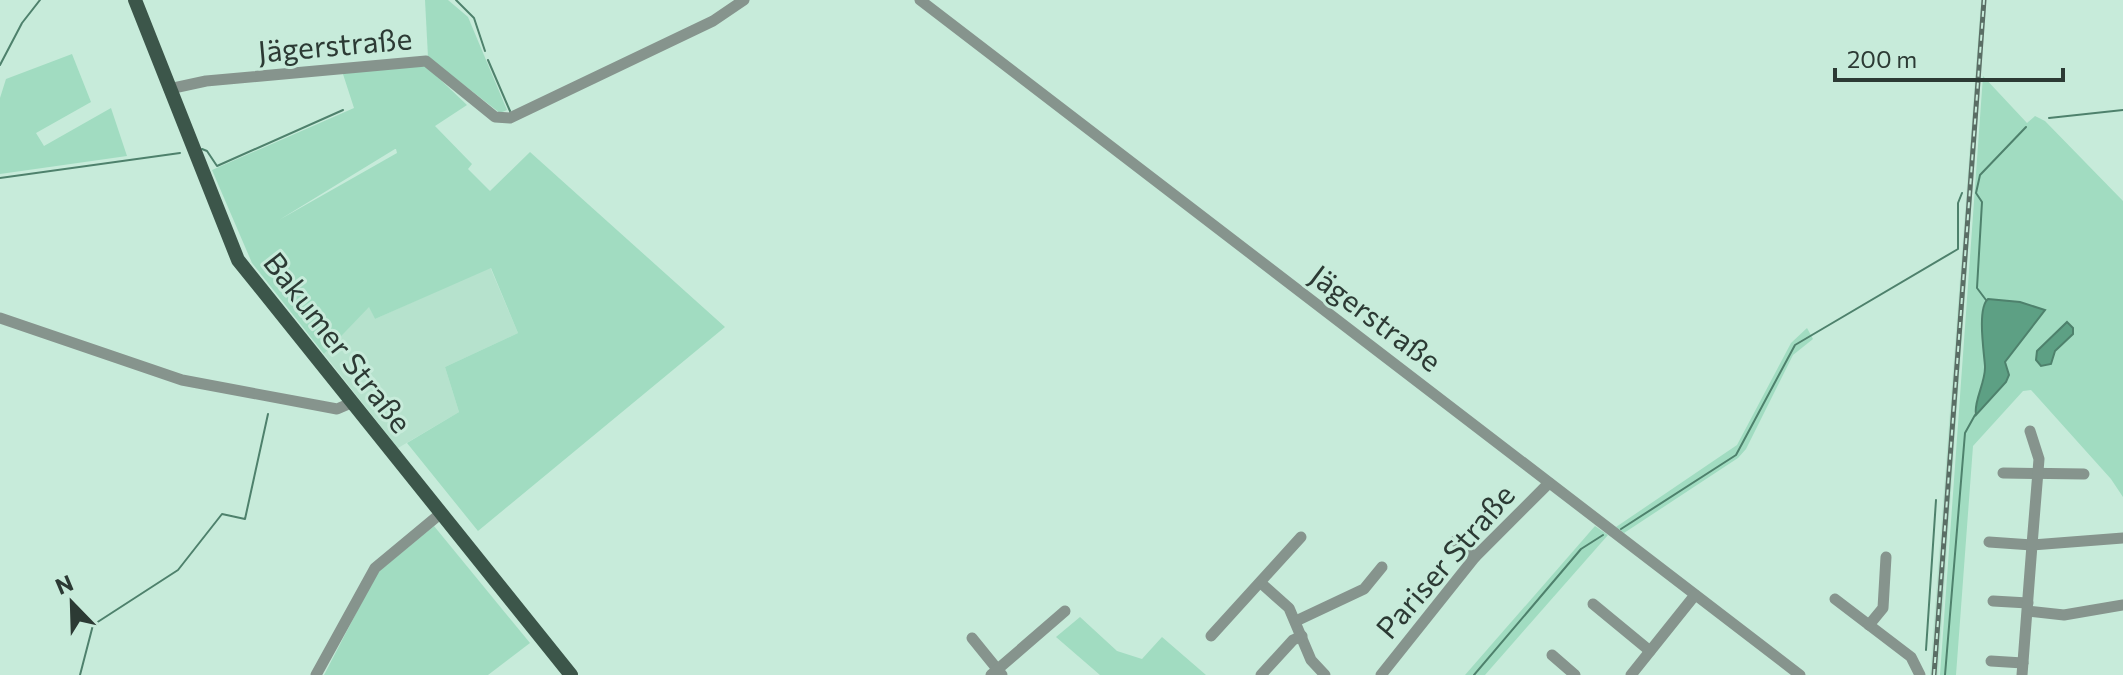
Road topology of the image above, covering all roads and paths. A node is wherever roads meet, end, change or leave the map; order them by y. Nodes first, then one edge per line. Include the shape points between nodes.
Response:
1 (135, 0) edge
2 (744, 0) edge
3 (920, 0) edge
4 (169, 89) junction
5 (0, 318) edge
6 (351, 403) junction
7 (2030, 431) dead end
8 (2003, 473) dead end
9 (2036, 473) junction
10 (2084, 474) dead end
11 (1549, 483) junction
12 (440, 514) junction
13 (1301, 537) dead end
14 (2123, 538) edge
15 (1455, 541) dead end
16 (1989, 542) dead end
17 (2032, 545) junction
18 (1475, 557) junction
19 (1886, 557) dead end
20 (1382, 567) dead end
21 (1262, 584) junction
22 (1695, 595) junction
23 (1835, 599) dead end
24 (1993, 601) dead end
25 (1593, 604) dead end
26 (2123, 605) edge
27 (2028, 607) junction
28 (1065, 611) dead end
29 (1296, 621) junction
30 (1869, 625) junction
31 (1211, 636) dead end
32 (1302, 636) junction
33 (972, 638) dead end
34 (1650, 651) junction
35 (1552, 655) dead end
36 (1991, 661) dead end
37 (2023, 669) edge
38 (997, 673) edge
39 (316, 675) edge
40 (571, 675) edge
41 (1261, 675) edge
42 (1325, 675) edge
43 (1381, 675) edge
44 (1575, 675) edge
45 (1631, 675) edge
46 (1800, 675) edge
47 (1920, 675) edge

1 - 4 main road, Bakumer Straße
2 - 4 street, Jägerstraße via 713,21 510,118 495,117 426,61
3 - 11 street, Jägerstraße
4 - 6 main road, Bakumer Straße via 238,260
5 - 6 street via 182,380 337,409
6 - 12 main road, Bakumer Straße
7 - 9 street via 2039,459
8 - 9 street
9 - 10 street
9 - 17 street
11 - 18 street, Pariser Straße
11 - 22 street, Jägerstraße
12 - 39 street via 375,568
12 - 40 main road, Bakumer Straße
13 - 21 street
14 - 17 street
15 - 18 street
16 - 17 street
17 - 27 street
18 - 43 street, Pariser Straße
19 - 30 street via 1883,608
20 - 29 street via 1364,589
21 - 29 street
21 - 31 street
22 - 34 street
22 - 46 street, Jägerstraße
23 - 30 street
24 - 27 street
25 - 34 street
26 - 27 street via 2064,615
27 - 37 street
28 - 38 street
29 - 32 street
30 - 47 street via 1911,657
32 - 41 street
32 - 42 street via 1311,660
33 - 38 street
34 - 45 street
35 - 44 street
36 - 37 street

